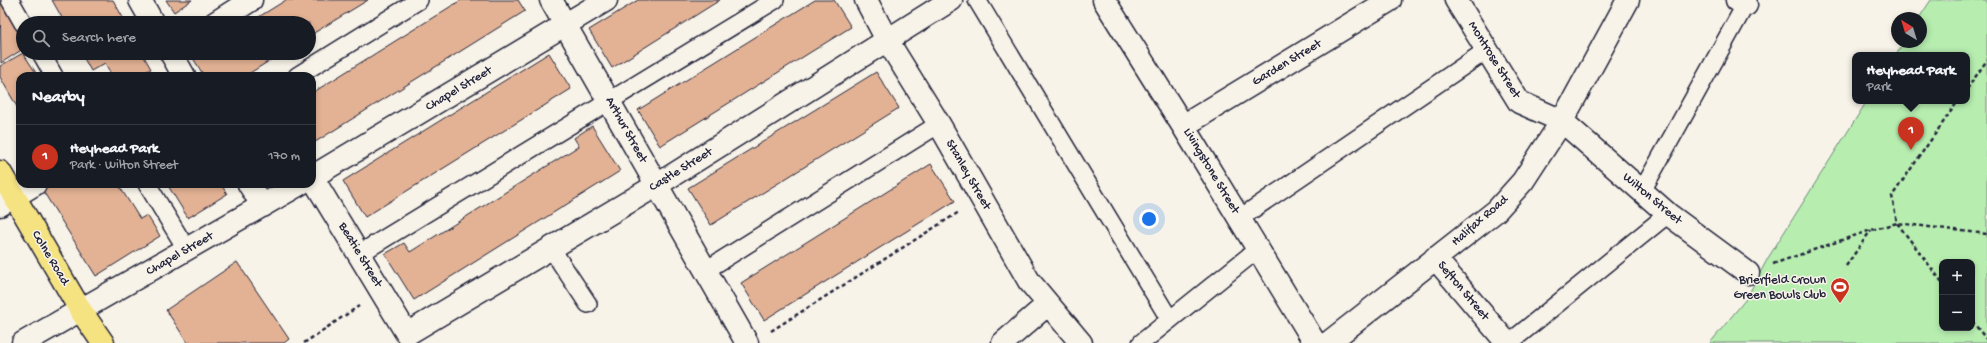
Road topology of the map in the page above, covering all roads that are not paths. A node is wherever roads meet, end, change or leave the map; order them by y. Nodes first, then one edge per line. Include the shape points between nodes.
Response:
1 (10, 0) edge
2 (140, 0) edge
3 (251, 0) edge
4 (419, 0) edge
5 (551, 0) edge
6 (606, 0) edge
7 (775, 0) edge
8 (866, 0) edge
9 (952, 0) edge
10 (977, 0) edge
11 (1104, 0) edge
12 (1390, 0) edge
13 (1456, 0) edge
14 (1628, 0) edge
15 (1744, 2) edge
16 (19, 16) edge
17 (149, 16) edge
18 (225, 16) edge
19 (566, 25) junction
20 (887, 40) junction
21 (1487, 50) junction
22 (45, 60) edge
23 (175, 60) edge
24 (52, 72) edge
25 (182, 72) edge
26 (303, 72) edge
27 (610, 102) junction
28 (1562, 121) junction
29 (939, 124) junction
30 (1183, 126) junction
31 (0, 172) edge
32 (316, 175) edge
33 (316, 184) edge
34 (656, 185) junction
35 (28, 188) edge
36 (149, 188) edge
37 (252, 188) edge
38 (293, 188) edge
39 (1642, 191) junction
40 (7, 201) edge
41 (263, 206) junction
42 (1668, 214) junction
43 (1240, 218) junction
44 (551, 248) junction
45 (1258, 249) junction
46 (187, 250) junction
47 (359, 254) junction
48 (1436, 258) junction
49 (706, 270) junction
50 (1748, 273) road end
51 (588, 304) dead end
52 (1048, 304) junction
53 (82, 311) junction
54 (1170, 320) junction
55 (412, 336) edge
56 (756, 339) edge
57 (23, 343) edge
58 (103, 343) edge
59 (1003, 343) edge
60 (1081, 343) edge
61 (1141, 343) edge
62 (1315, 343) edge
63 (1328, 343) edge
64 (1508, 343) edge

1 - 16 lane
2 - 17 street
3 - 18 street
4 - 26 lane
5 - 19 street, Arthur Street
6 - 19 street, Chapel Street
7 - 27 lane
8 - 20 street, Stanley Street
9 - 20 street, Castle Street
10 - 54 lane
11 - 30 street, Livingstone Street
12 - 30 street, Garden Street
13 - 21 street, Montrose Street
14 - 28 street, Halifax Road
15 - 39 lane
19 - 27 street, Arthur Street
19 - 32 street, Chapel Street
20 - 29 street, Stanley Street
20 - 34 street, Castle Street
21 - 28 street, Montrose Street via 1519,102
21 - 43 lane
22 - 24 lane
23 - 25 street
27 - 34 street, Arthur Street
27 - 47 lane
28 - 39 street, Wilton Street
28 - 48 street, Halifax Road via 1523,181 1496,211
29 - 49 lane
29 - 52 street, Stanley Street via 1029,281
30 - 43 street, Livingstone Street
31 - 40 highway, Colne Road
33 - 47 street, Beatie Street
34 - 44 street, Castle Street
34 - 49 street, Arthur Street
35 - 40 street
36 - 46 lane
37 - 41 street
38 - 41 street, Chapel Street
39 - 42 street, Wilton Street
40 - 53 highway, Colne Road
41 - 46 street, Chapel Street
42 - 50 street, Wilton Street
42 - 64 lane
43 - 45 street, Livingstone Street
44 - 51 lane
44 - 55 street, Castle Street
45 - 54 lane
45 - 62 street, Livingstone Street
46 - 53 street, Chapel Street
47 - 55 street, Beatie Street via 381,292
48 - 63 street, Halifax Road
48 - 64 street, Sefton Street
49 - 56 street, Arthur Street
52 - 59 street
52 - 60 street, Stanley Street
53 - 57 street, Chapel Street
53 - 58 highway, Colne Road
54 - 61 lane

